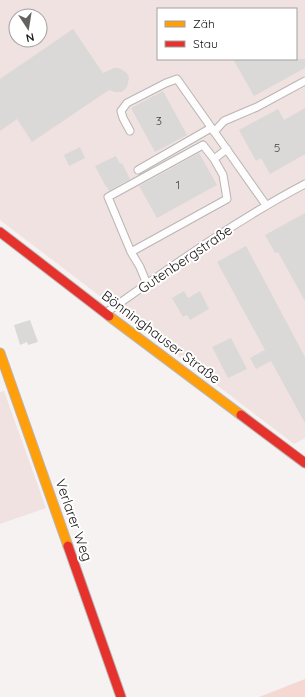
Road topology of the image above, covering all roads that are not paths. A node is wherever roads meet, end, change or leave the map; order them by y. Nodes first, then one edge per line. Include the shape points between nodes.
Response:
1 (305, 81) edge
2 (213, 130) junction
3 (130, 131) dead end
4 (227, 149) junction
5 (214, 159) junction
6 (138, 170) dead end
7 (305, 184) edge
8 (266, 206) junction
9 (0, 232) edge
10 (131, 252) junction
11 (147, 284) junction
12 (105, 313) junction
13 (0, 353) edge
14 (305, 464) edge
15 (121, 697) edge

1 - 2 lane via 257,107 224,121
2 - 3 lane via 178,79 127,102 121,111
2 - 4 lane
2 - 6 lane
4 - 5 lane
4 - 8 lane
5 - 10 lane via 223,175 227,199
5 - 10 lane via 203,145 108,197
7 - 8 lane, Gutenbergstraße
8 - 11 lane, Gutenbergstraße
9 - 12 main road, Bönninghauser Straße
10 - 11 lane
11 - 12 lane, Gutenbergstraße
12 - 14 main road, Bönninghauser Straße
13 - 15 main road, Verlarer Weg

